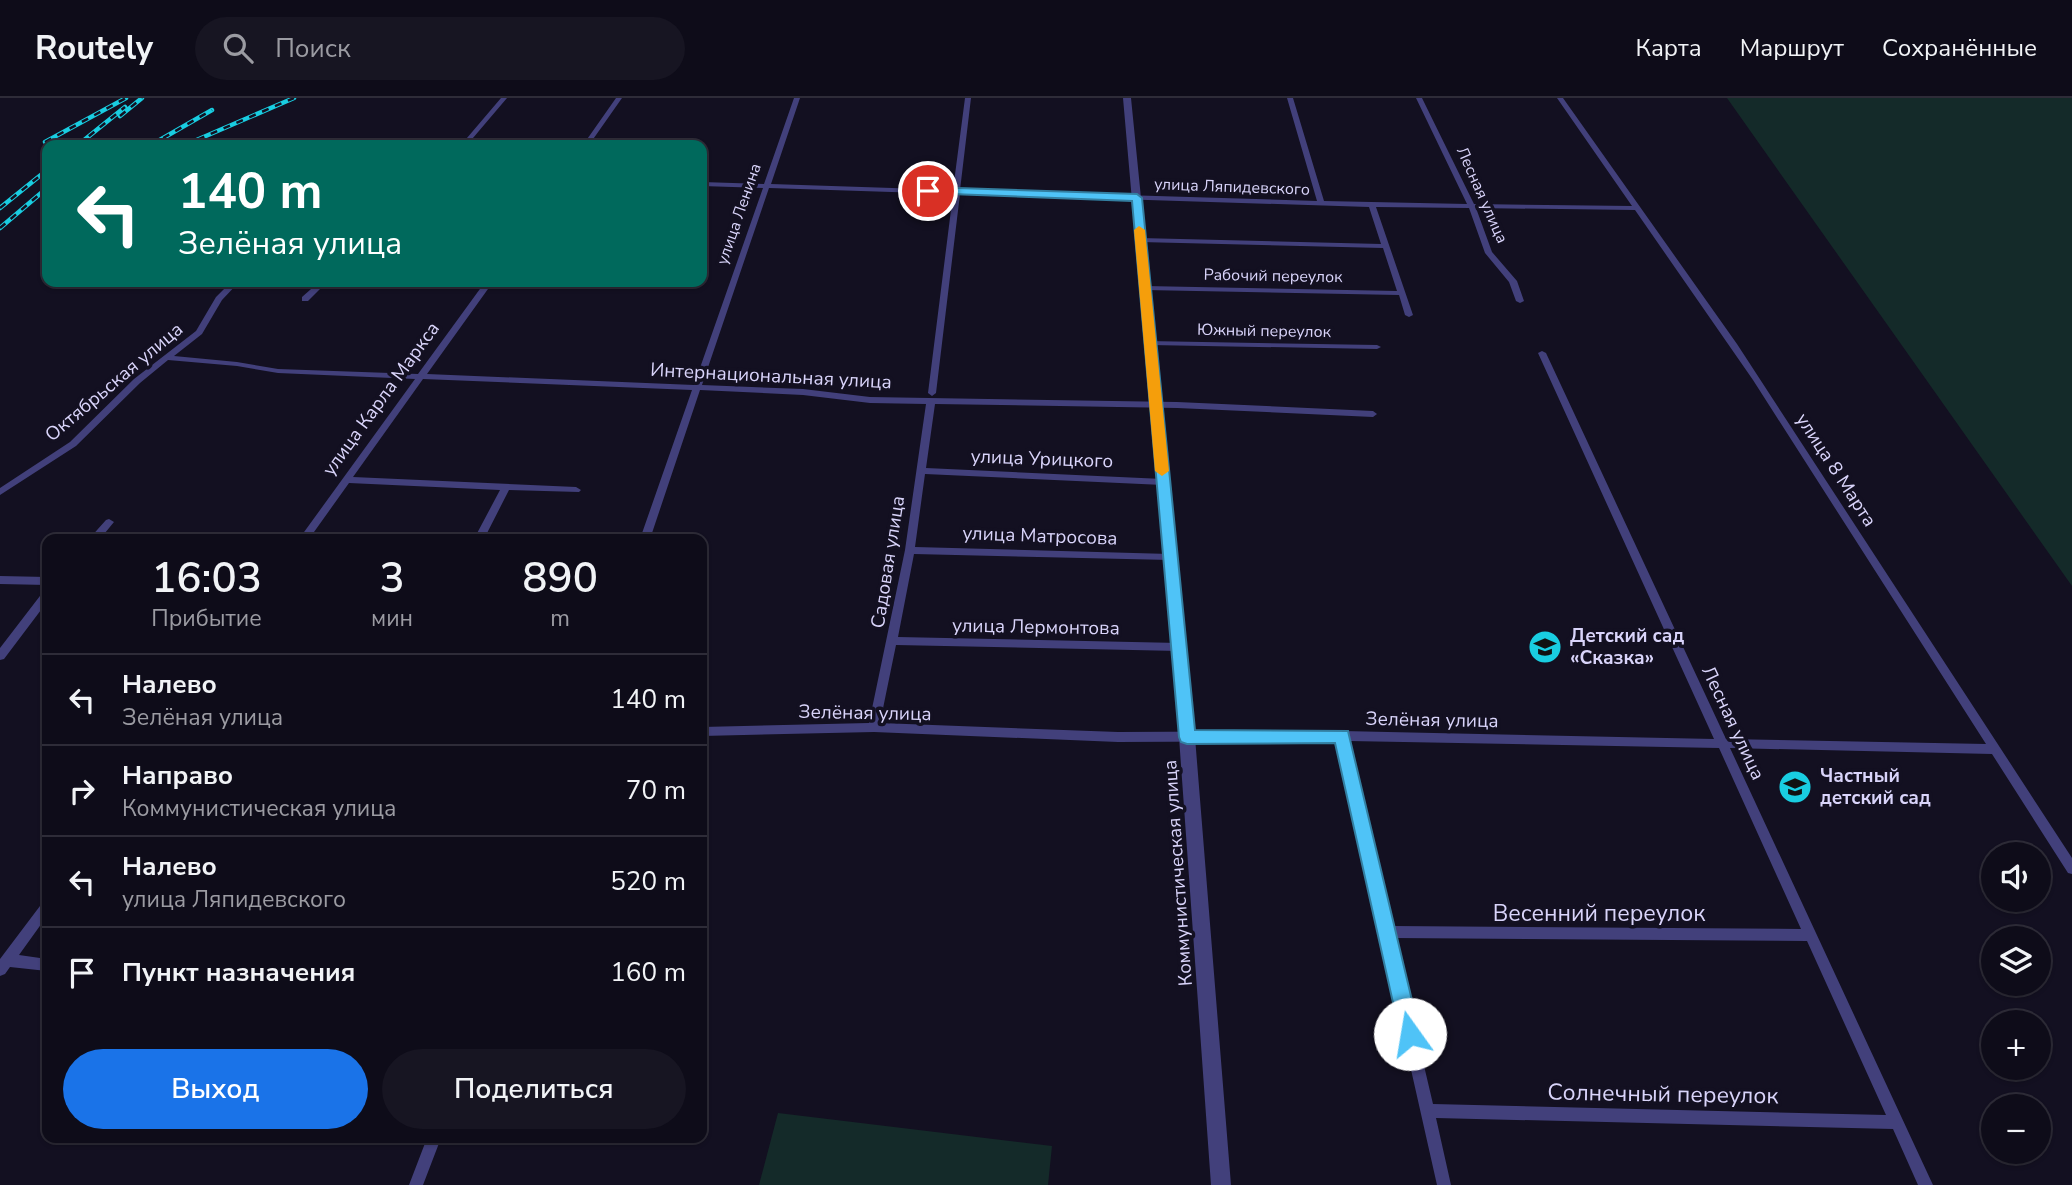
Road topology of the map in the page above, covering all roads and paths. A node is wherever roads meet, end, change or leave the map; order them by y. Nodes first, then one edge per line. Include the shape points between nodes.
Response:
1 (504, 98) edge
2 (619, 98) edge
3 (797, 98) edge
4 (968, 98) edge
5 (1127, 98) edge
6 (1290, 98) edge
7 (1419, 98) edge
8 (1560, 98) edge
9 (468, 140) edge
10 (590, 140) edge
11 (707, 184) edge
12 (767, 186) junction
13 (954, 191) junction
14 (1137, 198) junction
15 (1321, 203) junction
16 (1372, 205) junction
17 (1472, 208) junction
18 (1636, 208) junction
19 (1140, 240) junction
20 (1385, 246) junction
21 (230, 287) edge
22 (318, 287) edge
23 (486, 287) edge
24 (1145, 288) junction
25 (1400, 293) junction
26 (305, 299) dead end
27 (1520, 301) dead end
28 (1409, 314) dead end
29 (1150, 343) junction
30 (1377, 347) dead end
31 (1542, 353) dead end
32 (168, 358) junction
33 (422, 378) junction
34 (698, 390) junction
35 (932, 397) junction
36 (1155, 406) junction
37 (1373, 414) dead end
38 (920, 471) junction
39 (346, 480) junction
40 (1163, 482) junction
41 (505, 489) junction
42 (576, 490) dead end
43 (0, 492) edge
44 (109, 522) dead end
45 (98, 534) edge
46 (308, 534) edge
47 (482, 534) edge
48 (647, 534) edge
49 (910, 550) junction
50 (1170, 556) junction
51 (0, 580) edge
52 (42, 581) edge
53 (42, 601) edge
54 (893, 641) junction
55 (1178, 647) junction
56 (0, 656) edge
57 (874, 727) junction
58 (707, 732) edge
59 (1342, 736) junction
60 (1187, 737) junction
61 (1724, 743) junction
62 (1994, 749) junction
63 (2072, 869) edge
64 (42, 913) edge
65 (1387, 932) junction
66 (1812, 935) junction
67 (4, 965) edge
68 (42, 965) edge
69 (1427, 1111) junction
70 (1897, 1122) junction
71 (432, 1143) edge
72 (416, 1185) edge
73 (1221, 1185) edge
74 (1444, 1185) edge
75 (1926, 1185) edge

1 - 9 street
2 - 10 street
3 - 12 street, улица Ленина
4 - 13 street, Садовая улица
5 - 14 street, Коммунистическая улица
6 - 15 street
7 - 17 street, Лесная улица
8 - 18 street, улица 8 Марта
11 - 12 street, улица Ляпидевского
12 - 13 street, улица Ляпидевского
12 - 34 street, улица Ленина
13 - 14 street, улица Ляпидевского
13 - 35 street, Садовая улица
14 - 15 street, улица Ляпидевского
14 - 19 street, Коммунистическая улица
15 - 16 street, улица Ляпидевского
16 - 17 street, улица Ляпидевского
16 - 20 street
17 - 18 street, улица Ляпидевского
17 - 27 street, Лесная улица via 1489,253 1513,281
18 - 62 street, улица 8 Марта via 1756,379
19 - 20 street
19 - 24 street, Коммунистическая улица
20 - 25 street
21 - 32 street, Октябрьская улица via 200,332
22 - 26 street
23 - 33 street, улица Карла Маркса
24 - 25 street, Рабочий переулок
24 - 29 street, Коммунистическая улица
25 - 28 street
29 - 30 street, Южный переулок
29 - 36 street, Коммунистическая улица
31 - 61 street, Лесная улица
32 - 33 street, Интернациональная улица via 278,372
32 - 43 street, Октябрьская улица via 73,444
33 - 34 street, Интернациональная улица
33 - 39 street, улица Карла Маркса
34 - 35 street, Интернациональная улица via 814,393 870,400
34 - 48 street, улица Ленина
35 - 36 street, Интернациональная улица
35 - 38 street, Садовая улица
36 - 37 street, Интернациональная улица
36 - 40 street, Коммунистическая улица
38 - 40 street, улица Урицкого
38 - 49 street, Садовая улица
39 - 41 street
39 - 46 street, улица Карла Маркса
40 - 50 street, Коммунистическая улица
41 - 42 street
41 - 47 street
44 - 45 street
49 - 50 street, улица Матросова
49 - 54 street, Садовая улица
50 - 55 street, Коммунистическая улица
51 - 52 street
53 - 56 street
54 - 55 street, улица Лермонтова
54 - 57 street, Садовая улица
55 - 60 street, Коммунистическая улица
57 - 58 street, Зелёная улица
57 - 60 street, Зелёная улица
59 - 60 street, Зелёная улица
59 - 61 street, Зелёная улица
59 - 65 street
60 - 73 street, Коммунистическая улица
61 - 62 street, Зелёная улица
61 - 66 street, Лесная улица
62 - 63 street, улица 8 Марта
64 - 67 street
65 - 66 street, Весенний переулок
65 - 69 street
66 - 70 street, Лесная улица
67 - 68 street
69 - 70 street, Солнечный переулок
69 - 74 street
70 - 75 street, Лесная улица
71 - 72 street

